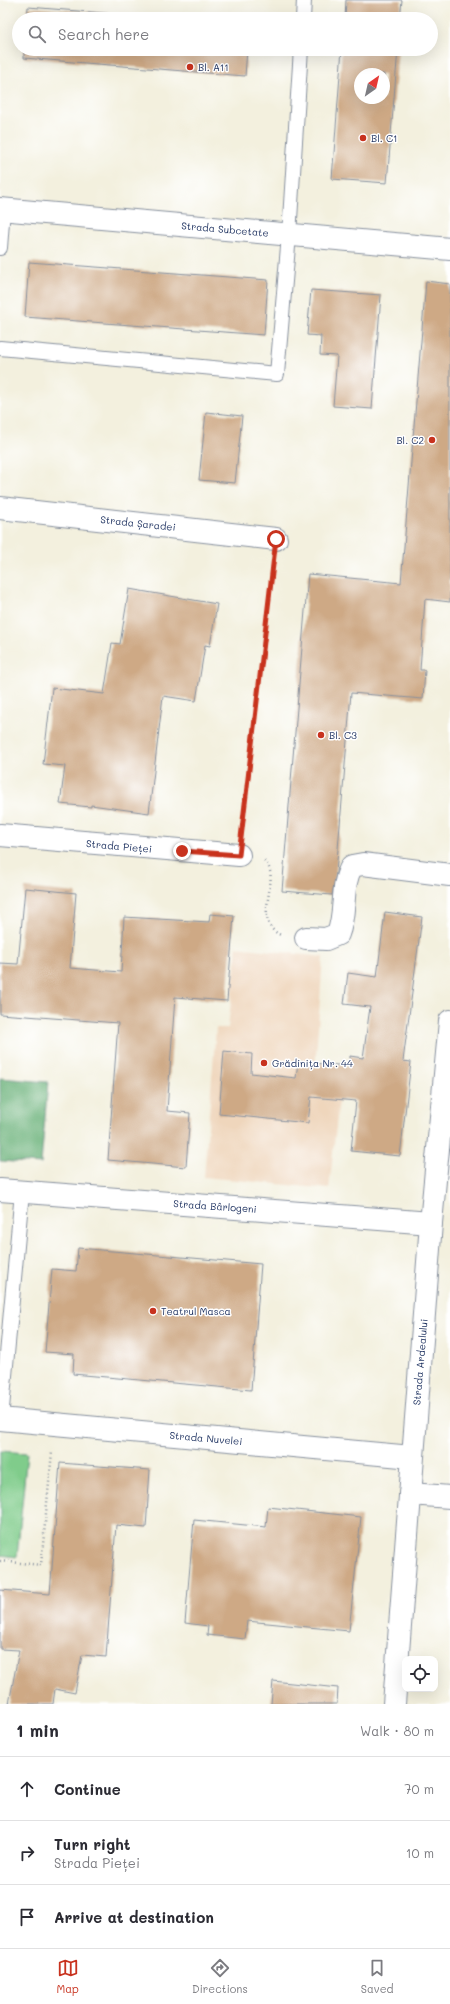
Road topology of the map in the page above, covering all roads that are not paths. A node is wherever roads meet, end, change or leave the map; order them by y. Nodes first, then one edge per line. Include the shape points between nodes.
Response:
1 (304, 0) edge
2 (303, 12) edge
3 (301, 56) edge
4 (2, 209) edge
5 (289, 235) junction
6 (0, 248) edge
7 (450, 249) edge
8 (0, 348) edge
9 (0, 508) edge
10 (276, 539) road end
11 (0, 836) edge
12 (239, 855) road end
13 (450, 875) edge
14 (306, 938) road end
15 (450, 1021) edge
16 (442, 1188) edge
17 (0, 1190) edge
18 (22, 1192) junction
19 (431, 1223) junction
20 (0, 1419) edge
21 (412, 1457) junction
22 (410, 1494) junction
23 (450, 1498) edge
24 (394, 1704) edge

1 - 2 lane
3 - 5 lane
4 - 5 street, Strada Subcetate
4 - 6 lane
5 - 7 street, Strada Subcetate
5 - 8 lane via 276,374
9 - 10 street, Strada Șaradei
11 - 12 street, Strada Pieței
13 - 14 street via 363,864 352,866 346,876 343,921 338,934 326,939
15 - 16 street, Strada Ardealului
16 - 19 street, Strada Ardealului
17 - 18 street, Strada Bârlogeni
18 - 19 street, Strada Bârlogeni
18 - 20 lane
19 - 21 street, Strada Ardealului
20 - 21 street, Strada Nuvelei
21 - 22 street, Strada Ardealului
22 - 23 street
22 - 24 street, Strada Ardealului

